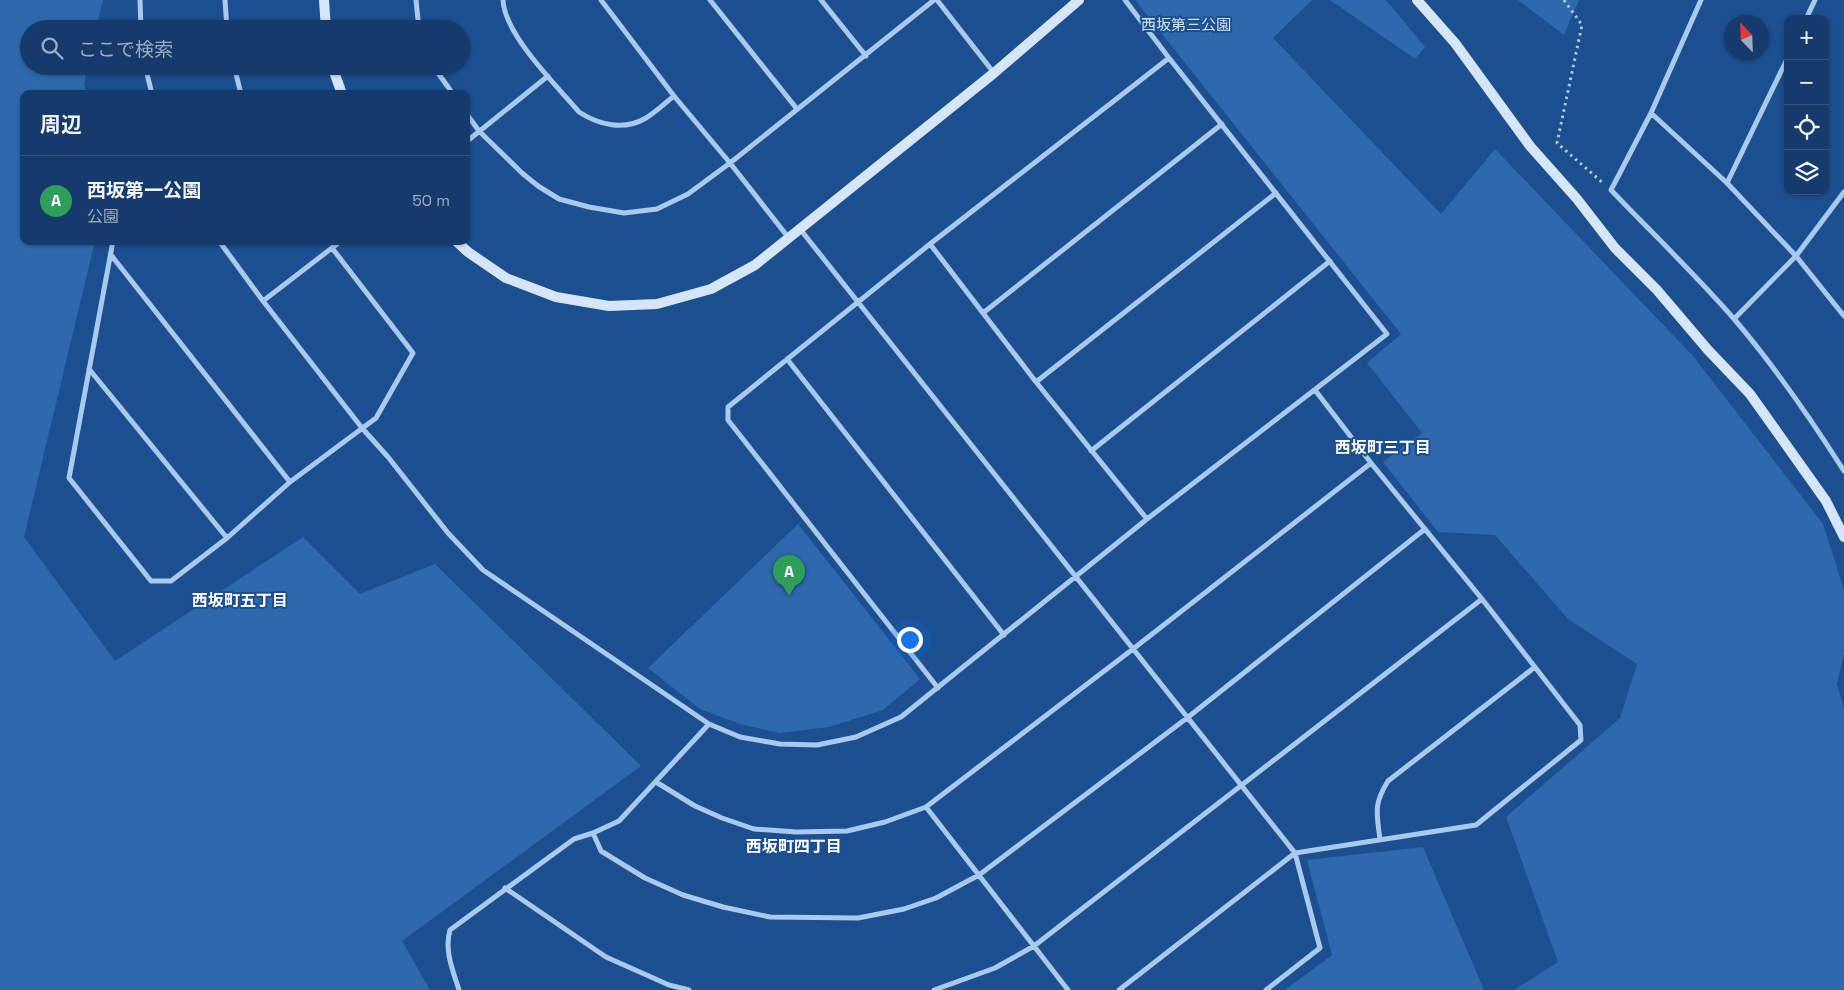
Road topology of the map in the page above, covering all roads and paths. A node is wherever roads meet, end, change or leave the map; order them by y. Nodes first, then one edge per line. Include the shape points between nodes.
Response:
1 (140, 0) edge
2 (225, 0) edge
3 (324, 0) edge
4 (416, 0) edge
5 (503, 0) edge
6 (601, 0) edge
7 (710, 0) edge
8 (821, 0) edge
9 (935, 0) edge
10 (1079, 0) edge
11 (1125, 0) edge
12 (1417, 0) edge
13 (1564, 0) edge
14 (1701, 0) edge
15 (1815, 0) edge
16 (1808, 15) edge
17 (141, 20) edge
18 (226, 20) edge
19 (325, 20) edge
20 (418, 20) edge
21 (866, 56) junction
22 (1169, 58) junction
23 (1787, 60) edge
24 (994, 74) junction
25 (148, 75) edge
26 (236, 75) edge
27 (335, 75) edge
28 (439, 75) edge
29 (548, 76) junction
30 (151, 90) edge
31 (240, 90) edge
32 (341, 90) edge
33 (449, 90) edge
34 (674, 96) junction
35 (798, 109) junction
36 (1651, 113) junction
37 (470, 119) edge
38 (1222, 124) junction
39 (479, 131) junction
40 (470, 139) edge
41 (730, 163) junction
42 (1727, 183) junction
43 (1611, 190) junction
44 (1844, 192) edge
45 (1276, 193) junction
46 (799, 228) junction
47 (788, 237) junction
48 (930, 244) junction
49 (112, 245) edge
50 (222, 245) edge
51 (336, 245) edge
52 (460, 245) edge
53 (332, 248) junction
54 (111, 255) junction
55 (1796, 256) junction
56 (1330, 262) junction
57 (263, 301) junction
58 (857, 302) junction
59 (983, 312) junction
60 (1844, 316) edge
61 (1734, 320) junction
62 (787, 359) junction
63 (89, 370) junction
64 (1036, 382) junction
65 (1315, 390) junction
66 (362, 428) junction
67 (1091, 451) junction
68 (1371, 463) junction
69 (1844, 472) edge
70 (290, 482) junction
71 (1147, 519) junction
72 (1425, 529) junction
73 (1844, 537) edge
74 (227, 538) junction
75 (1076, 577) junction
76 (1482, 599) junction
77 (1004, 635) junction
78 (1133, 649) junction
79 (1535, 667) junction
80 (938, 688) junction
81 (1188, 718) junction
82 (709, 724) junction
83 (656, 782) junction
84 (1241, 786) junction
85 (926, 808) junction
86 (593, 833) junction
87 (1380, 840) junction
88 (1295, 853) junction
89 (979, 876) junction
90 (506, 888) junction
91 (1034, 946) junction
92 (458, 990) edge
93 (689, 990) edge
94 (934, 990) edge
95 (1068, 990) edge
96 (1119, 990) edge
97 (1266, 990) edge

1 - 17 street
2 - 18 street
3 - 19 street
4 - 20 street
5 - 29 street via 503,10 514,33
6 - 34 street
7 - 35 street
8 - 21 street
9 - 21 street
9 - 24 street
10 - 24 street
11 - 22 street
12 - 73 street via 1455,43 1530,146 1615,248 1750,394 1826,501
13 - 43 path via 1582,25 1557,143
14 - 36 street
15 - 16 street
21 - 35 street
22 - 38 street
22 - 48 street
23 - 42 street
24 - 46 street
25 - 30 street
26 - 31 street
27 - 32 street
28 - 33 street
29 - 34 street via 579,112 603,124 616,126 645,119
29 - 39 street
34 - 41 street
35 - 41 street
36 - 42 street
36 - 43 street
37 - 39 street
38 - 45 street
38 - 59 street
39 - 40 street
39 - 41 street via 538,186 559,199 624,213 657,209 688,194
41 - 47 street
42 - 55 street
43 - 61 street
44 - 55 street
45 - 56 street
45 - 64 street
46 - 47 street
46 - 58 street
47 - 52 street via 755,265 711,289 657,304 609,306 556,297 506,278
48 - 58 street
48 - 59 street
49 - 54 street
50 - 57 street
51 - 53 street
53 - 57 street
53 - 66 street via 413,353 376,418
54 - 63 street
54 - 70 street
55 - 60 street
55 - 61 street
56 - 65 street via 1387,334
56 - 67 street
57 - 66 street
58 - 62 street
58 - 75 street
59 - 64 street
61 - 69 street via 1807,415
62 - 77 street
62 - 80 street via 728,407 728,420
63 - 74 street
63 - 74 street via 69,478 151,581 171,581
64 - 67 street
65 - 68 street
65 - 71 street
66 - 70 street
66 - 82 street via 448,533 483,570
67 - 71 street
68 - 72 street
68 - 78 street
70 - 74 street
71 - 75 street
72 - 76 street
72 - 81 street
75 - 77 street
75 - 78 street
76 - 79 street
76 - 84 street
77 - 80 street
78 - 81 street
78 - 85 street
79 - 87 street via 1388,781 1376,809
79 - 87 street via 1580,725 1581,740 1476,824
80 - 82 street via 901,717 856,737 817,745 780,744 740,737
81 - 84 street
81 - 89 street
82 - 83 street
83 - 85 street via 695,806 754,829 847,831
83 - 86 street via 619,820
84 - 88 street
84 - 91 street
85 - 89 street
86 - 89 street via 601,851 645,878 682,895 770,917 858,918 936,898
86 - 90 street via 574,839
87 - 88 street
88 - 96 street
88 - 97 street via 1320,948
89 - 91 street
90 - 92 street via 450,930 447,940
90 - 93 street via 606,957 669,985
91 - 94 street via 995,968
91 - 95 street

